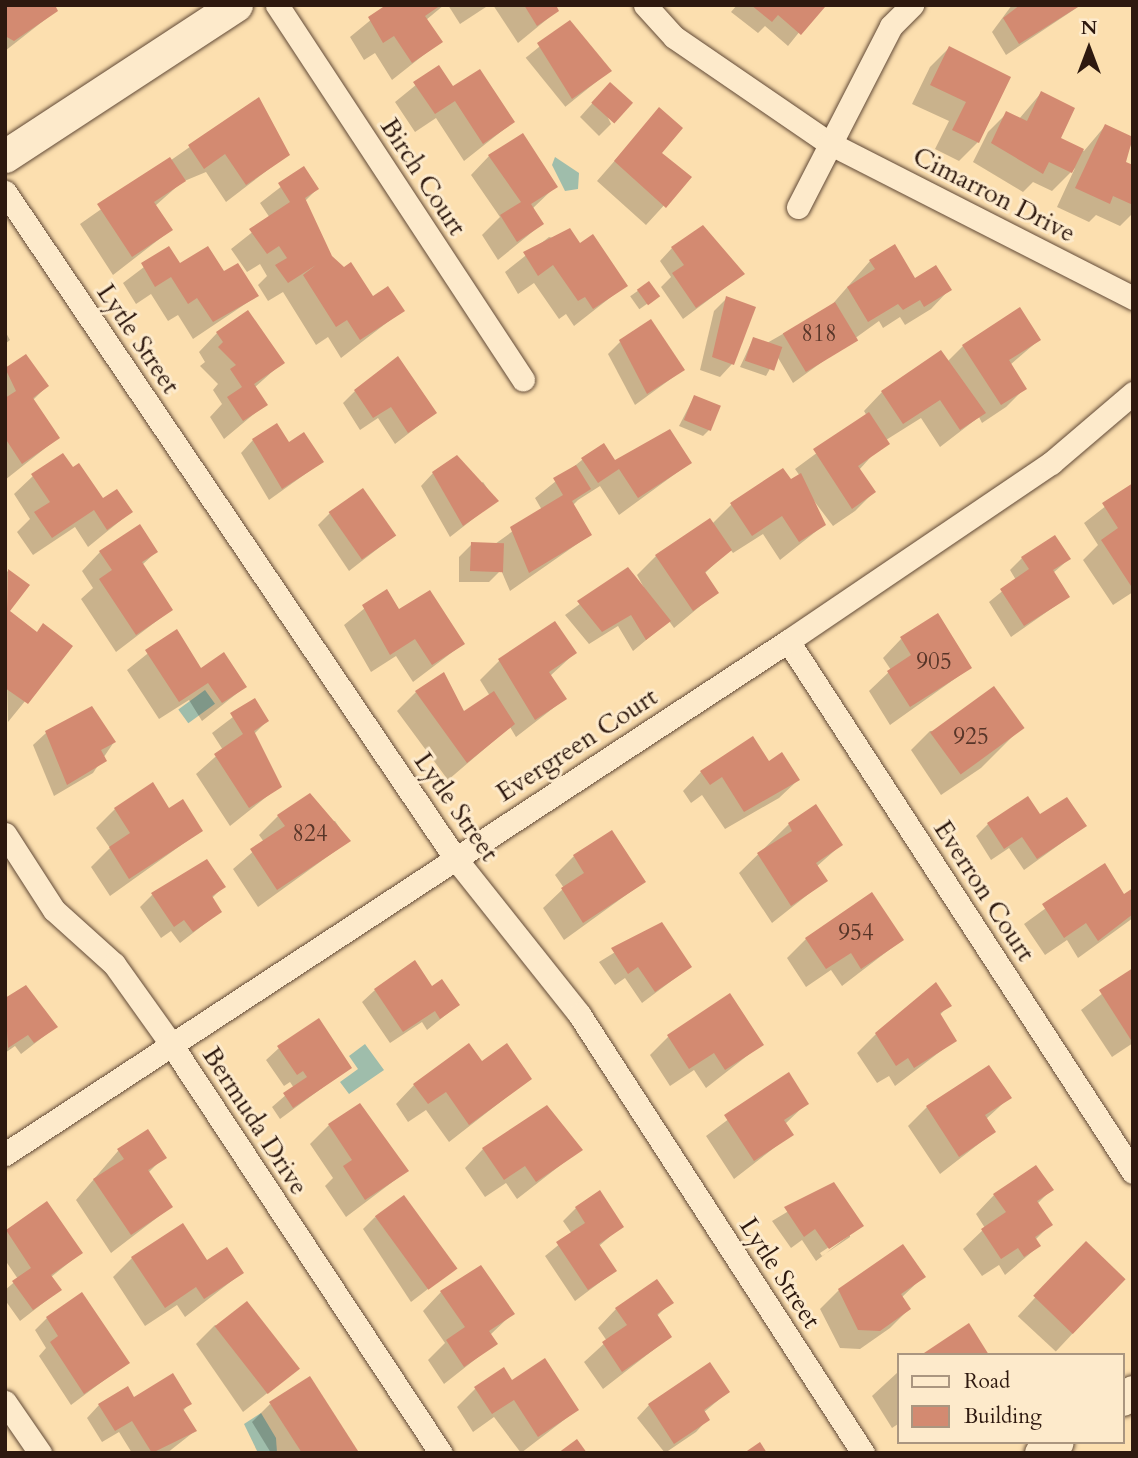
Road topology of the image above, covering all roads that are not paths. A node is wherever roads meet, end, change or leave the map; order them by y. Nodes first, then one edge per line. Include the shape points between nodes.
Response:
1 (236, 5) edge
2 (277, 5) edge
3 (645, 5) edge
4 (912, 5) edge
5 (829, 143) junction
6 (5, 156) edge
7 (5, 192) edge
8 (798, 207) dead end
9 (1133, 298) edge
10 (523, 379) dead end
11 (1133, 393) edge
12 (788, 641) junction
13 (5, 834) edge
14 (455, 858) junction
15 (171, 1044) junction
16 (5, 1154) edge
17 (1133, 1172) edge
18 (5, 1402) edge
19 (40, 1453) edge
20 (441, 1453) edge
21 (863, 1453) edge

1 - 6 street
2 - 10 street, Birch Court
3 - 5 street, Cimarron Drive via 674,37
4 - 5 street via 891,26
5 - 8 street
5 - 9 street, Cimarron Drive
7 - 14 street, Lytle Street
11 - 12 street, Evergreen Court via 1051,463
12 - 14 street, Evergreen Court
12 - 17 street, Everron Court
13 - 15 street, Bermuda Drive via 54,910 114,964
14 - 15 street, Evergreen Court
14 - 21 street, Lytle Street via 579,1014
15 - 16 street, Evergreen Court
15 - 20 street, Bermuda Drive
18 - 19 street

